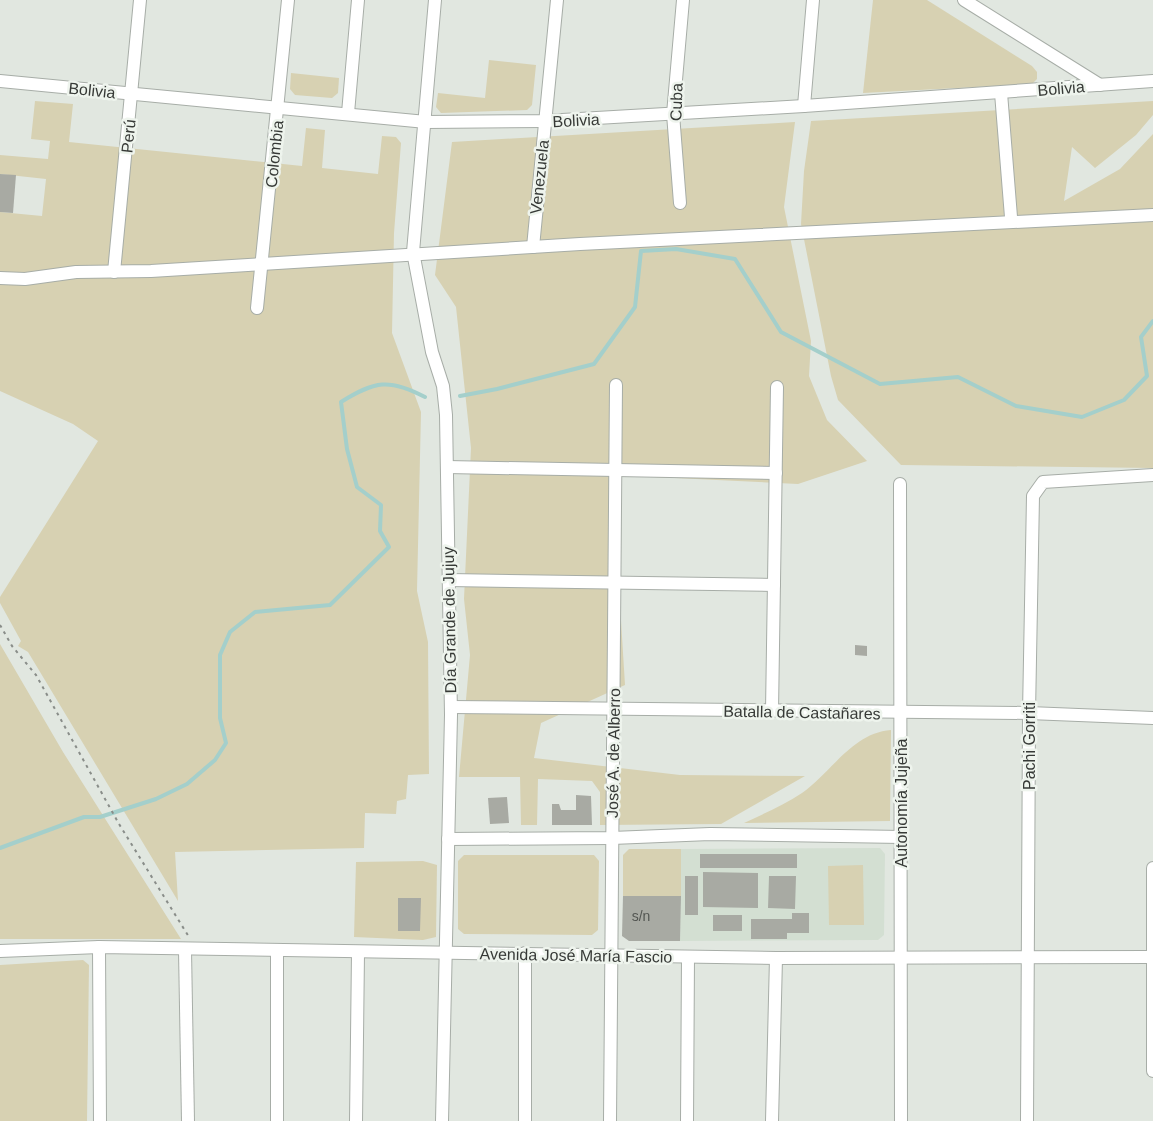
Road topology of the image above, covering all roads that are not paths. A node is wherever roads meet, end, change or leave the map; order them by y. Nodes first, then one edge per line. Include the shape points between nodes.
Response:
1 (140, 0) edge
2 (288, 0) edge
3 (358, 0) edge
4 (435, 0) edge
5 (557, 0) edge
6 (683, 0) edge
7 (813, 0) edge
8 (964, 0) edge
9 (0, 81) edge
10 (1153, 81) edge
11 (1100, 85) junction
12 (1001, 93) junction
13 (132, 95) junction
14 (804, 106) junction
15 (279, 108) junction
16 (348, 113) junction
17 (673, 114) junction
18 (545, 122) junction
19 (426, 123) junction
20 (680, 203) dead end
21 (1153, 215) edge
22 (1011, 218) dead end
23 (533, 247) junction
24 (413, 254) junction
25 (262, 264) junction
26 (114, 272) junction
27 (0, 278) edge
28 (257, 308) dead end
29 (616, 385) dead end
30 (777, 387) dead end
31 (447, 467) junction
32 (616, 470) junction
33 (776, 473) junction
34 (1152, 474) edge
35 (900, 484) dead end
36 (449, 580) junction
37 (615, 582) junction
38 (774, 585) junction
39 (451, 706) junction
40 (614, 709) junction
41 (772, 711) junction
42 (901, 713) junction
43 (1029, 714) junction
44 (1153, 718) edge
45 (902, 837) junction
46 (612, 838) junction
47 (448, 839) junction
48 (1153, 868) edge
49 (99, 947) junction
50 (185, 950) junction
51 (0, 951) edge
52 (277, 952) junction
53 (358, 953) junction
54 (444, 954) junction
55 (525, 954) junction
56 (610, 956) junction
57 (688, 957) junction
58 (901, 957) junction
59 (1153, 957) edge
60 (776, 958) junction
61 (1028, 958) junction
62 (1153, 1071) edge
63 (100, 1121) edge
64 (188, 1121) edge
65 (277, 1121) edge
66 (356, 1121) edge
67 (442, 1121) edge
68 (525, 1121) edge
69 (610, 1121) edge
70 (687, 1121) edge
71 (772, 1121) edge
72 (901, 1121) edge
73 (1027, 1121) edge

1 - 13 street, Perú
2 - 15 street, Colombia
3 - 16 street
4 - 19 street, Día Grande de Jujuy
5 - 18 street, Venezuela
6 - 17 street, Cuba
7 - 14 street
8 - 11 street
9 - 13 street, Bolivia
10 - 11 street, Bolivia
11 - 12 street, Bolivia
12 - 14 street, Bolivia
12 - 22 street
13 - 15 street, Bolivia
13 - 26 street, Perú
14 - 17 street, Bolivia
15 - 16 street, Bolivia
15 - 25 street, Colombia
16 - 19 street, Bolivia
17 - 18 street, Bolivia
17 - 20 street, Cuba
18 - 19 street, Bolivia
18 - 23 street, Venezuela
19 - 24 street, Día Grande de Jujuy
21 - 23 street
23 - 24 street
24 - 25 street
24 - 31 street, Día Grande de Jujuy via 432,352 443,386
25 - 26 street
25 - 28 street, Colombia
26 - 27 street
29 - 32 street, José A. de Alberro
30 - 33 street
31 - 32 street
31 - 36 street, Día Grande de Jujuy
32 - 33 street
32 - 37 street, José A. de Alberro
33 - 38 street
34 - 43 street, Pachi Gorriti via 1043,482 1036,489
35 - 42 street, Autonomía Jujeña
36 - 37 street
36 - 39 street, Día Grande de Jujuy
37 - 38 street
37 - 40 street, José A. de Alberro
38 - 41 street
39 - 40 street, Batalla de Castañares
39 - 47 street, Día Grande de Jujuy
40 - 41 street, Batalla de Castañares
40 - 46 street, José A. de Alberro
41 - 42 street, Batalla de Castañares
42 - 43 street, Batalla de Castañares
42 - 45 street, Autonomía Jujeña
43 - 44 street, Batalla de Castañares
43 - 61 street, Pachi Gorriti
45 - 46 street via 710,834
45 - 58 street, Autonomía Jujeña
46 - 47 street
46 - 56 street, José A. de Alberro
47 - 54 street, Día Grande de Jujuy
48 - 59 street
49 - 50 street, Avenida José María Fascio
49 - 51 street, Avenida José María Fascio
49 - 63 street
50 - 52 street, Avenida José María Fascio
50 - 64 street
52 - 53 street, Avenida José María Fascio
52 - 65 street
53 - 54 street, Avenida José María Fascio
53 - 66 street
54 - 55 street, Avenida José María Fascio
54 - 67 street, Día Grande de Jujuy
55 - 56 street, Avenida José María Fascio
55 - 68 street
56 - 57 street, Avenida José María Fascio
56 - 69 street, José A. de Alberro
57 - 60 street, Avenida José María Fascio
57 - 70 street
58 - 60 street, Avenida José María Fascio
58 - 61 street, Avenida José María Fascio
58 - 72 street, Autonomía Jujeña
59 - 61 street, Avenida José María Fascio
59 - 62 street
60 - 71 street
61 - 73 street, Pachi Gorriti

